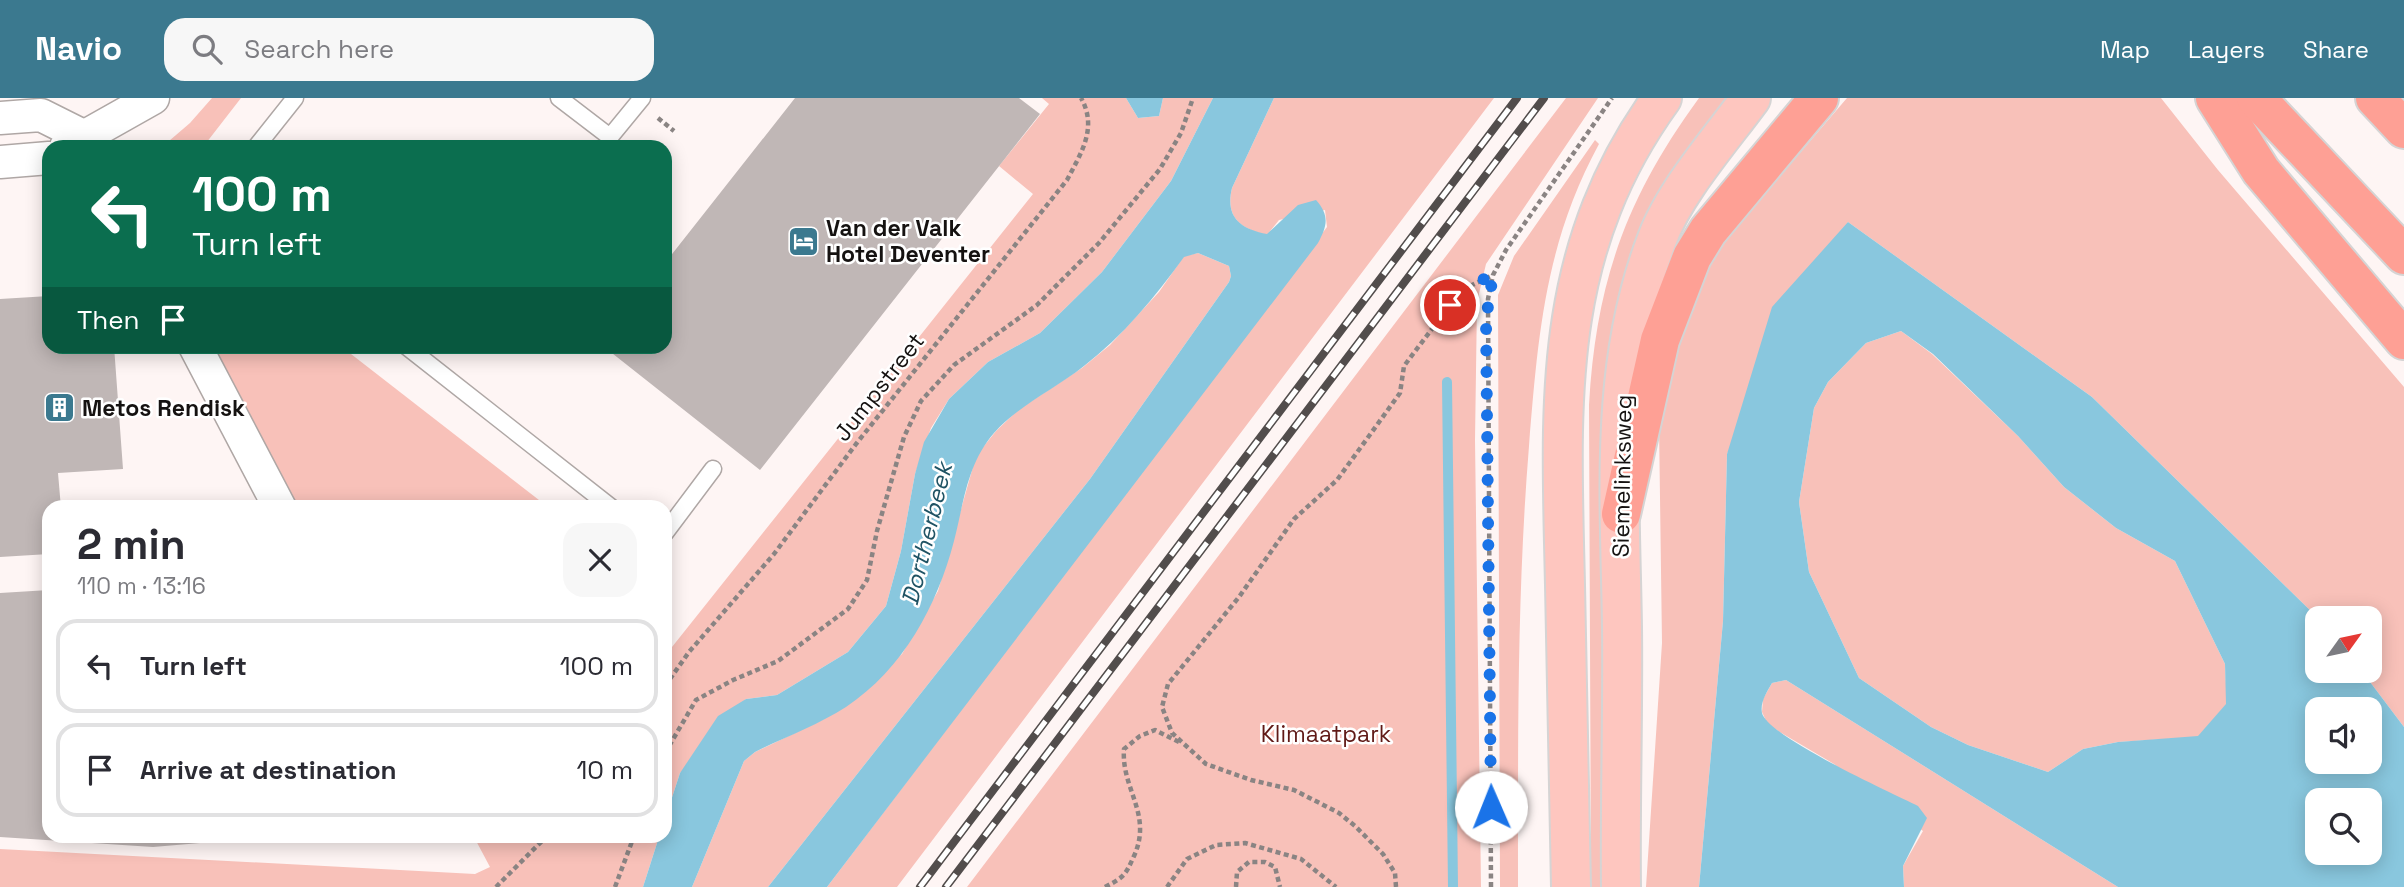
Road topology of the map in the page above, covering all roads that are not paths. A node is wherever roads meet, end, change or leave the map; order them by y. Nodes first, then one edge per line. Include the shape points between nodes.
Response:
1 (153, 98) edge
2 (295, 98) edge
3 (559, 98) edge
4 (642, 98) edge
5 (1662, 98) edge
6 (1751, 98) edge
7 (1819, 98) edge
8 (2215, 98) edge
9 (2256, 98) edge
10 (2375, 98) edge
11 (0, 118) edge
12 (2404, 129) edge
13 (75, 140) edge
14 (84, 140) edge
15 (262, 140) edge
16 (42, 159) edge
17 (0, 162) edge
18 (2404, 255) edge
19 (2404, 340) edge
20 (199, 354) edge
21 (416, 354) edge
22 (713, 469) dead end
23 (276, 500) edge
24 (602, 500) edge
25 (1621, 514) junction
26 (672, 524) edge
27 (1571, 887) edge
28 (1621, 887) edge

1 - 14 street
2 - 15 lane
3 - 4 lane via 610,138
5 - 27 main road via 1633,139 1605,196 1585,250 1569,330 1562,450
6 - 25 main road, Siemelinksweg via 1696,171 1658,235 1636,301 1625,354
7 - 25 highway via 1708,231 1692,257 1660,340
8 - 19 highway via 2260,171
9 - 18 highway
10 - 12 highway
11 - 13 street via 41,115
16 - 17 street
20 - 23 street
21 - 24 lane
22 - 26 lane
25 - 28 main road, Siemelinksweg

